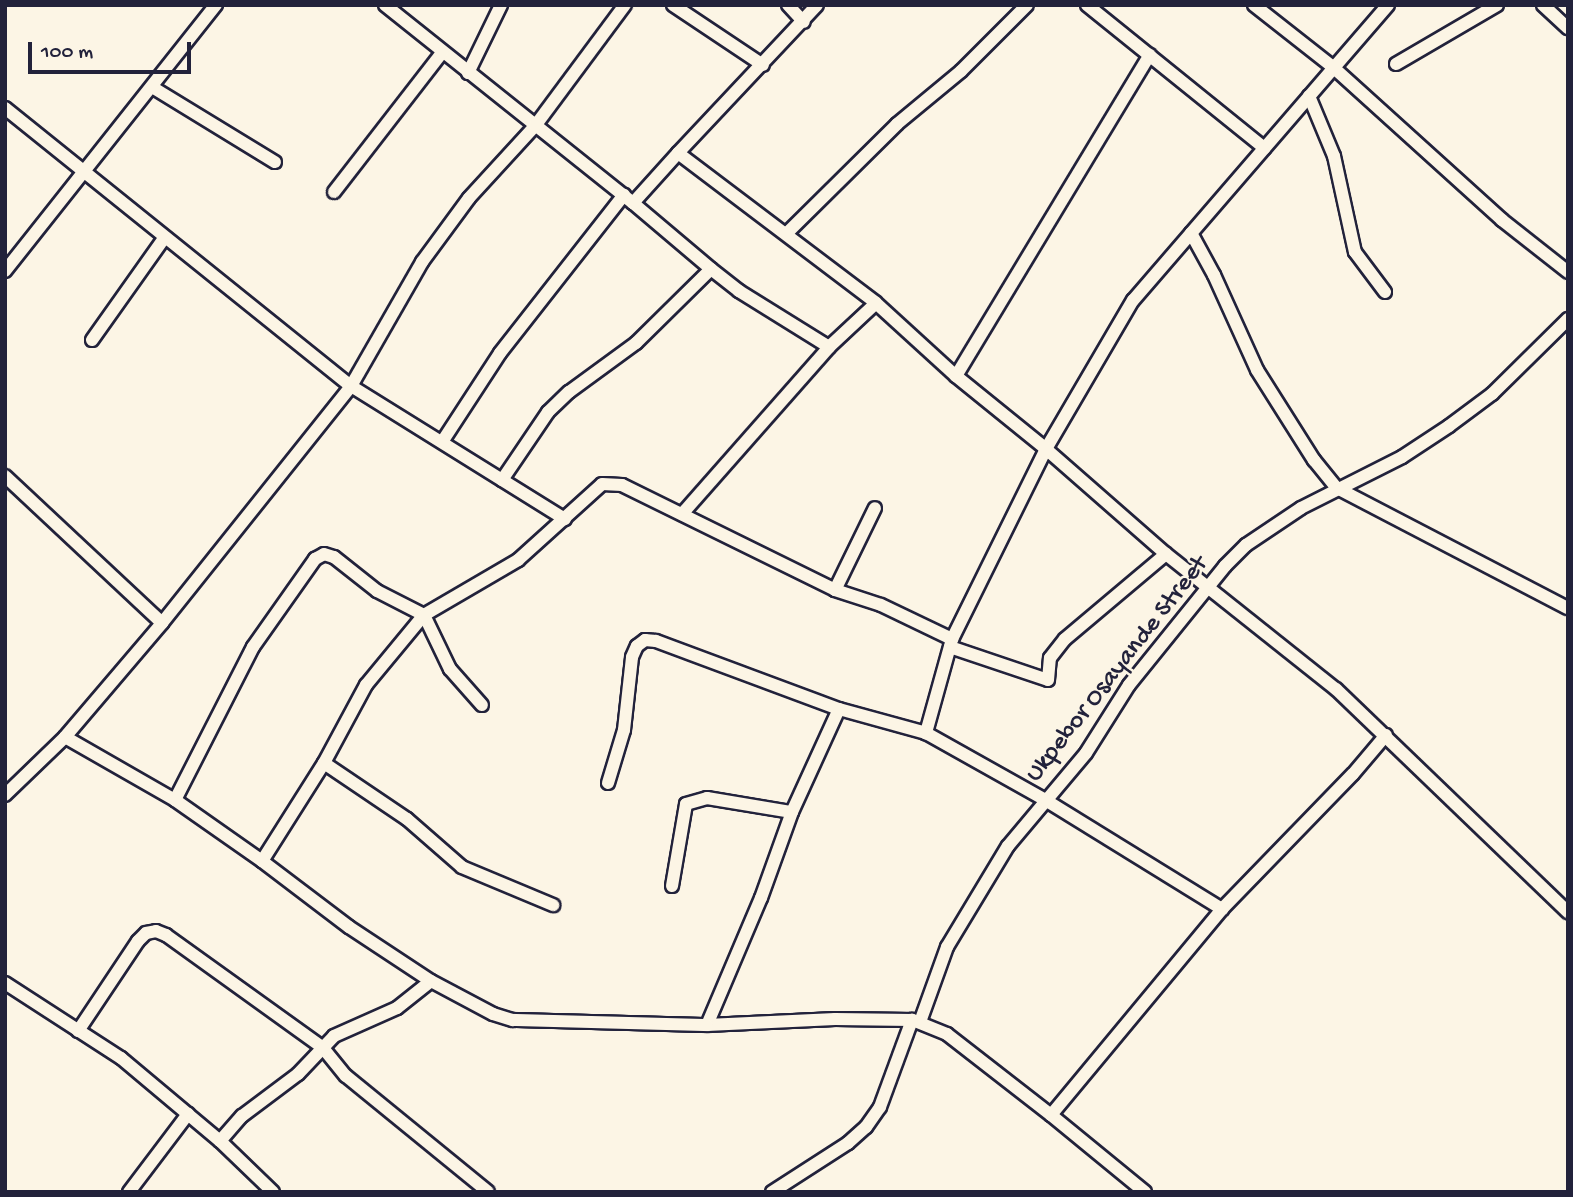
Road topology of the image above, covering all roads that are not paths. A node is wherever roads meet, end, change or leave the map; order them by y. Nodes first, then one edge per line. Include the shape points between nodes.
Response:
1 (216, 5) edge
2 (384, 5) edge
3 (501, 5) edge
4 (625, 5) edge
5 (673, 5) edge
6 (788, 5) edge
7 (817, 5) edge
8 (1027, 5) edge
9 (1087, 5) edge
10 (1254, 5) edge
11 (1388, 5) edge
12 (1497, 5) edge
13 (1544, 5) edge
14 (804, 22) junction
15 (1568, 28) edge
16 (442, 52) junction
17 (1150, 55) junction
18 (1396, 64) dead end
19 (763, 65) junction
20 (1334, 68) junction
21 (468, 73) junction
22 (152, 87) junction
23 (1309, 96) junction
24 (5, 108) edge
25 (535, 126) junction
26 (1264, 148) junction
27 (678, 153) junction
28 (275, 162) dead end
29 (85, 173) junction
30 (334, 192) dead end
31 (629, 199) junction
32 (787, 233) junction
33 (1191, 233) junction
34 (165, 237) junction
35 (8, 262) edge
36 (711, 269) junction
37 (1568, 272) edge
38 (1385, 292) dead end
39 (876, 303) junction
40 (1568, 319) edge
41 (92, 340) dead end
42 (829, 347) junction
43 (956, 376) junction
44 (351, 386) junction
45 (442, 442) junction
46 (1046, 449) junction
47 (5, 476) edge
48 (502, 480) junction
49 (1337, 488) junction
50 (875, 508) dead end
51 (682, 514) junction
52 (565, 519) junction
53 (1166, 554) junction
54 (1210, 589) junction
55 (835, 590) junction
56 (1568, 608) edge
57 (424, 615) junction
58 (162, 622) junction
59 (951, 643) junction
60 (482, 705) dead end
61 (839, 709) junction
62 (926, 733) junction
63 (1386, 735) junction
64 (65, 737) junction
65 (324, 763) junction
66 (608, 783) dead end
67 (5, 795) edge
68 (175, 800) junction
69 (1047, 801) junction
70 (792, 812) junction
71 (262, 861) junction
72 (672, 886) dead end
73 (553, 905) dead end
74 (1222, 909) junction
75 (1568, 912) edge
76 (431, 981) junction
77 (5, 983) edge
78 (916, 1021) junction
79 (707, 1025) junction
80 (78, 1031) junction
81 (323, 1048) junction
82 (188, 1114) junction
83 (1051, 1115) junction
84 (220, 1141) junction
85 (129, 1192) edge
86 (273, 1192) edge
87 (488, 1192) edge
88 (772, 1192) edge
89 (1145, 1192) edge

1 - 22 street
2 - 16 street
3 - 21 street
4 - 25 street
5 - 19 street
6 - 14 street
7 - 14 street
8 - 32 street
9 - 17 street
10 - 20 street
11 - 20 street
12 - 18 street
13 - 15 street
14 - 19 street
16 - 21 street
16 - 30 street
17 - 26 street
17 - 43 street
19 - 27 street
20 - 23 street
20 - 37 street via 1502,220
21 - 25 street
22 - 28 street
22 - 29 street
23 - 26 street
23 - 38 street via 1334,156 1355,252
24 - 29 street
25 - 31 street
25 - 44 street via 469,198 422,262
26 - 33 street
27 - 31 street
27 - 32 street
29 - 34 street
29 - 35 street
31 - 36 street
31 - 45 street via 500,353
32 - 39 street
33 - 46 street via 1133,300
33 - 49 street via 1257,370
34 - 41 street
34 - 44 street
36 - 42 street
36 - 48 street via 636,343 548,412
39 - 42 street
39 - 43 street
40 - 49 street, Ukpebor Osayande Street via 1492,394 1449,426 1402,457
42 - 51 street
43 - 46 street
44 - 45 street
44 - 58 street
45 - 48 street
46 - 53 street
46 - 59 street
47 - 58 street
48 - 52 street
49 - 54 street, Ukpebor Osayande Street via 1246,545
49 - 56 street
50 - 55 street
51 - 52 street via 612,482 602,484
51 - 55 street
52 - 57 street via 518,560
53 - 54 street
53 - 59 street via 1065,639 1050,658 1048,680
54 - 63 street
54 - 69 street, Ukpebor Osayande Street via 1129,685 1086,753
55 - 59 street via 881,605
57 - 60 street via 450,669
57 - 65 street via 366,685
57 - 68 street via 377,591 334,557 324,554 315,559 253,647
58 - 64 street
59 - 62 street
61 - 62 street
61 - 66 street via 645,640 632,657 624,730
61 - 70 street
62 - 69 street
63 - 74 street
63 - 75 street
64 - 67 street
64 - 68 street
65 - 71 street
65 - 73 street via 407,820 462,867
68 - 71 street
69 - 74 street
69 - 78 street, Ukpebor Osayande Street via 1008,846 947,947
70 - 72 street via 707,798 686,804
70 - 79 street
71 - 76 street via 349,928
74 - 83 street
76 - 79 street via 513,1020
76 - 81 street via 407,1001 334,1036
77 - 80 street
78 - 79 street via 835,1019
78 - 83 street via 947,1034
78 - 88 street, Ukpebor Osayande Street via 885,1096 866,1127
80 - 81 street via 138,941 156,931
80 - 82 street via 121,1058
81 - 84 street via 298,1074 242,1116
81 - 87 street via 346,1076
82 - 84 street
82 - 85 street
83 - 89 street
84 - 86 street

